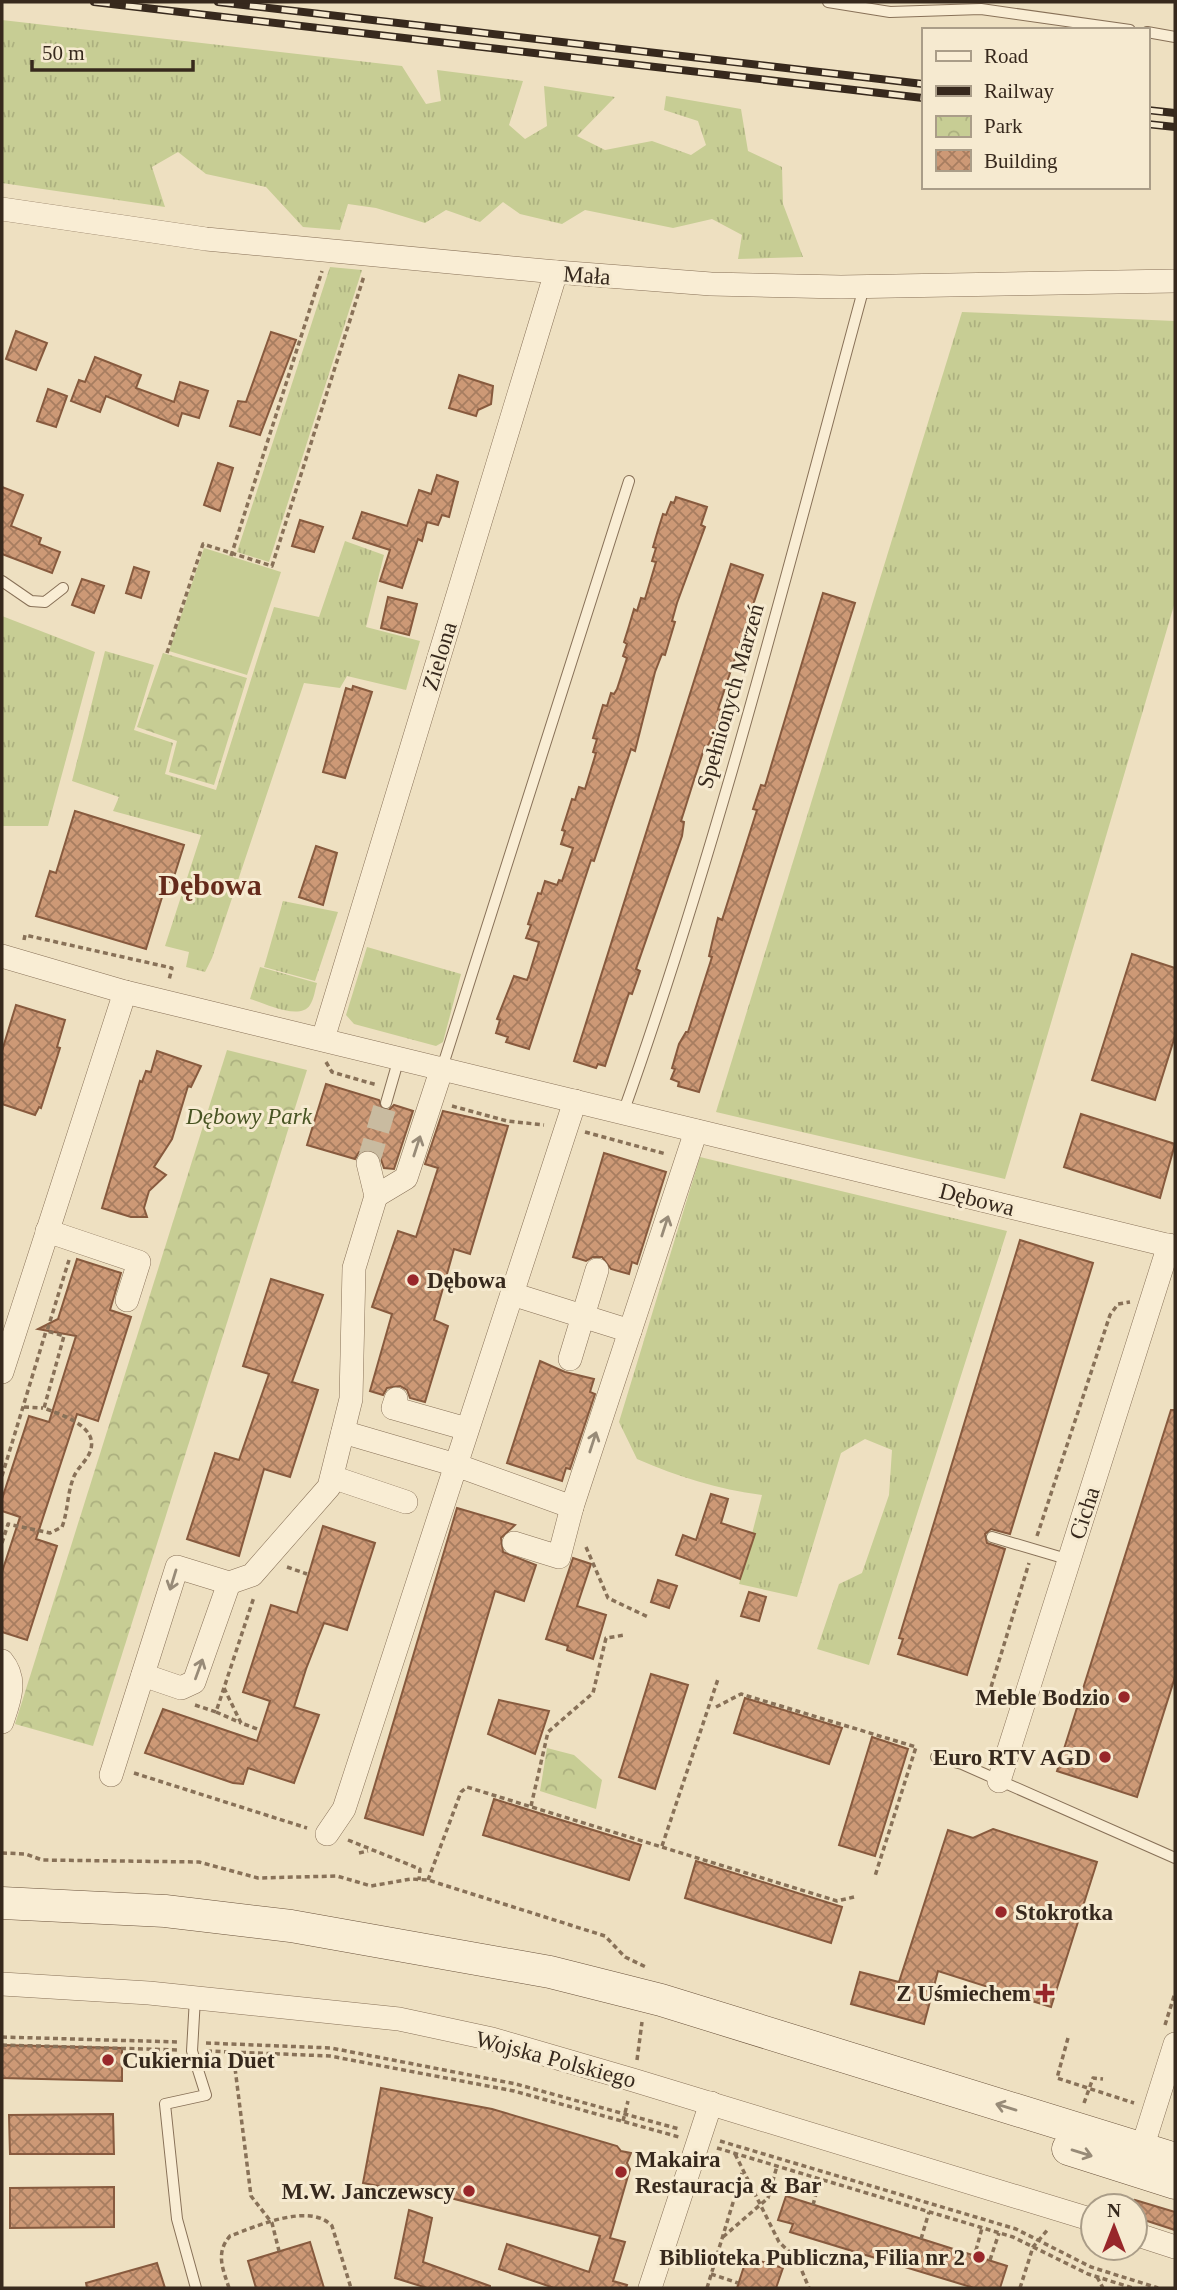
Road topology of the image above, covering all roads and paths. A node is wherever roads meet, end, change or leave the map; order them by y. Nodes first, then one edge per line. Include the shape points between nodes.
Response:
1 (828, 2) edge
2 (1116, 28) edge
3 (1149, 32) edge
4 (1175, 37) edge
5 (2, 209) edge
6 (329, 249) junction
7 (371, 254) junction
8 (556, 272) junction
9 (1175, 282) edge
10 (864, 287) junction
11 (629, 481) dead end
12 (231, 555) junction
13 (2, 581) edge
14 (63, 587) dead end
15 (167, 653) dead end
16 (2, 956) edge
17 (125, 992) junction
18 (323, 1040) junction
19 (399, 1058) junction
20 (442, 1068) junction
21 (575, 1101) junction
22 (386, 1103) tunnel mouth
23 (623, 1113) junction
24 (696, 1131) junction
25 (368, 1163) tunnel mouth
26 (376, 1196) junction
27 (47, 1231) junction
28 (75, 1240) junction
29 (1172, 1246) edge
30 (597, 1269) dead end
31 (512, 1294) junction
32 (1153, 1299) junction
33 (127, 1300) dead end
34 (583, 1316) junction
35 (47, 1331) junction
36 (630, 1331) junction
37 (570, 1359) dead end
38 (2, 1372) edge
39 (396, 1399) dead end
40 (24, 1407) junction
41 (44, 1408) junction
42 (467, 1429) junction
43 (343, 1432) junction
44 (456, 1465) junction
45 (2, 1476) edge
46 (332, 1477) junction
47 (406, 1502) dead end
48 (572, 1507) junction
49 (2, 1521) edge
50 (8, 1524) junction
51 (992, 1537) dead end
52 (2, 1543) edge
53 (514, 1543) dead end
54 (1033, 1549) junction
55 (1070, 1560) junction
56 (229, 1583) junction
57 (648, 1617) dead end
58 (625, 1634) dead end
59 (2, 1661) edge
60 (143, 1675) junction
61 (718, 1679) dead end
62 (224, 1688) dead end
63 (716, 1707) dead end
64 (216, 1712) dead end
65 (2, 1722) edge
66 (241, 1723) junction
67 (1017, 1723) junction
68 (260, 1730) dead end
69 (936, 1757) dead end
70 (112, 1771) joint
71 (999, 1781) junction
72 (531, 1807) junction
73 (324, 1838) junction
74 (662, 1846) junction
75 (368, 1851) junction
76 (2, 1853) edge
77 (359, 1853) dead end
78 (1175, 1857) edge
79 (875, 1877) dead end
80 (419, 1880) junction
81 (428, 1880) junction
82 (854, 1897) dead end
83 (2, 1903) edge
84 (476, 1961) junction
85 (635, 1961) dead end
86 (2, 1984) edge
87 (195, 1998) junction
88 (644, 2017) junction
89 (2, 2037) edge
90 (1068, 2038) dead end
91 (181, 2042) dead end
92 (2, 2045) edge
93 (1175, 2045) edge
94 (192, 2051) junction
95 (233, 2052) junction
96 (1103, 2078) dead end
97 (633, 2080) junction
98 (1089, 2088) junction
99 (710, 2103) junction
100 (1136, 2103) dead end
101 (1084, 2104) dead end
102 (623, 2121) junction
103 (698, 2142) junction
104 (735, 2154) junction
105 (1138, 2159) junction
106 (1175, 2159) edge
107 (777, 2166) junction
108 (743, 2172) junction
109 (820, 2179) junction
110 (1175, 2183) edge
111 (813, 2204) dead end
112 (761, 2205) junction
113 (929, 2212) junction
114 (1064, 2212) junction
115 (1079, 2216) edge
116 (272, 2223) junction
117 (982, 2228) junction
118 (999, 2233) junction
119 (722, 2238) junction
120 (1149, 2238) edge
121 (921, 2239) dead end
122 (1175, 2246) edge
123 (1033, 2247) junction
124 (279, 2251) dead end
125 (979, 2257) dead end
126 (990, 2260) dead end
127 (711, 2274) junction
128 (1097, 2277) junction
129 (738, 2283) dead end
130 (195, 2288) edge
131 (229, 2288) edge
132 (351, 2288) edge
133 (650, 2288) edge
134 (707, 2288) edge
135 (809, 2288) edge
136 (1020, 2288) edge
137 (1103, 2288) edge
138 (1133, 2288) edge

1 - 2 lane via 890,12 981,9
3 - 4 lane
5 - 6 street, Mała via 206,239
6 - 7 street, Mała
6 - 12 path
7 - 8 street, Mała
7 - 12 path via 272,566
8 - 10 street, Mała via 711,284
8 - 18 street, Zielona
9 - 10 street, Mała
10 - 23 lane, Spełnionych Marzeń via 756,691
11 - 20 lane
12 - 15 path via 203,544
13 - 14 lane via 31,601 46,601
16 - 17 street, Dębowa
17 - 18 street, Dębowa
17 - 27 street
18 - 19 street, Dębowa
19 - 20 street, Dębowa
19 - 22 lane
20 - 21 street, Dębowa
26 -> 20 street via 406,1178
21 - 23 street, Dębowa
21 - 31 street
23 - 24 street, Dębowa
24 - 29 street, Dębowa
36 -> 24 street
25 - 26 street
26 - 43 street via 354,1268 351,1399
27 - 28 street
27 - 38 street
28 - 33 street via 139,1262
28 - 35 path
29 - 32 street, Cicha
30 - 34 street
31 - 34 street
31 - 42 street
32 - 54 path via 1118,1304 1110,1315
32 - 55 street, Cicha
34 - 36 street
34 - 37 street
35 - 40 path
35 - 41 path via 64,1336
48 -> 36 street
39 - 42 street via 393,1408
40 - 41 path
40 - 45 path
41 - 50 path via 83,1426 91,1440 90,1451 71,1482 62,1527 50,1533
42 - 44 street
43 - 44 street
43 - 46 street
44 - 48 street
44 - 73 street via 344,1809
46 - 47 street
46 - 56 street via 329,1487 252,1575
48 - 53 street via 559,1557
48 - 57 path via 585,1527 586,1548 608,1598
49 - 50 path
50 - 52 path
51 - 54 lane
54 - 55 lane
54 - 67 path via 991,1687
55 - 67 street, Cicha
60 -> 56 street via 181,1688 194,1682
56 -> 60 street via 177,1567
58 - 72 path via 606,1638 593,1693 548,1732
59 - 65 street via 9,1671 12,1692
60 - 70 street
61 - 74 path
62 - 66 path
63 - 79 path via 741,1694 916,1747
64 - 66 path
66 - 68 path
67 - 71 street, Cicha
69 - 71 lane
70 - 73 path
71 - 78 lane
72 - 74 path
72 - 81 path via 467,1787 461,1792
73 - 75 path via 369,1847
74 - 82 path via 837,1901
75 - 77 path
75 - 80 path via 420,1869
76 - 80 path via 42,1860 200,1863 258,1878 337,1876 371,1886
80 - 81 path
81 - 85 path via 605,1936
83 - 84 main road via 164,1911 265,1923
84 - 88 main road
105 -> 84 main road via 629,1991
86 - 87 street, Wojska Polskiego
87 - 94 lane
87 - 97 street, Wojska Polskiego via 399,2019 492,2039
88 - 97 path
88 -> 105 main road
89 - 91 path
90 - 98 path via 1057,2078
92 - 94 path
93 - 105 street
94 - 95 path
94 - 130 lane via 206,2095 165,2104 177,2219
95 - 102 path via 330,2056 514,2091
95 - 116 path via 251,2196
96 - 98 path via 1093,2078
97 - 99 street, Wojska Polskiego
97 - 102 path
98 - 100 path
98 - 101 path
99 - 103 street
99 - 114 street, Wojska Polskiego
102 - 103 path
103 - 104 path
103 - 133 street
104 - 107 path
104 - 108 path
105 - 106 main road
105 - 110 main road
107 - 109 path
107 - 112 path via 768,2198
108 - 112 path
108 - 119 path
109 - 111 path
109 - 113 path
112 - 119 path
112 - 135 path via 779,2242 797,2259
113 - 117 path
113 - 121 path
114 - 115 street, Wojska Polskiego
114 - 123 path
116 - 124 path
116 - 131 path via 241,2232 225,2243 220,2259
116 - 132 path via 310,2213 326,2219
117 - 118 path
117 - 125 path via 975,2254
118 - 123 path
118 - 126 path
119 - 127 path
120 - 122 street
123 - 128 path
123 - 136 path
127 - 129 path
127 - 134 path
128 - 137 path
128 - 138 path

